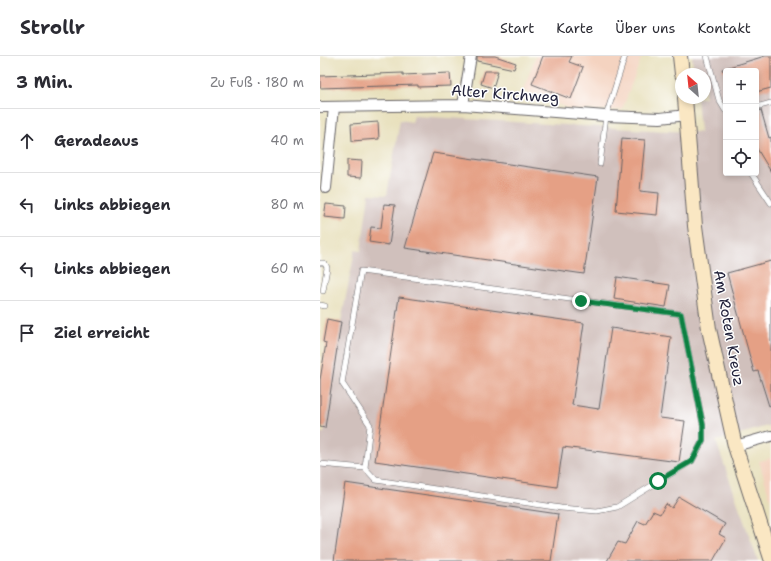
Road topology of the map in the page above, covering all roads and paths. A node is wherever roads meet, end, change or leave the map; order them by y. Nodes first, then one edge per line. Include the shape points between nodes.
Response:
1 (471, 56) edge
2 (625, 56) edge
3 (680, 56) edge
4 (707, 56) edge
5 (681, 68) edge
6 (771, 103) edge
7 (463, 104) junction
8 (686, 104) edge
9 (759, 106) edge
10 (320, 107) edge
11 (334, 107) junction
12 (723, 107) edge
13 (687, 115) junction
14 (606, 116) junction
15 (600, 164) dead end
16 (753, 176) edge
17 (326, 188) dead end
18 (771, 203) edge
19 (320, 262) edge
20 (323, 291) dead end
21 (771, 436) edge
22 (734, 446) junction
23 (320, 464) edge
24 (365, 468) junction
25 (771, 558) edge

1 - 7 street
2 - 14 lane
3 - 5 street
4 - 12 lane
6 - 9 lane
7 - 11 street, Alter Kirchweg
7 - 14 street, Alter Kirchweg
8 - 13 street, Am Roten Kreuz
10 - 11 street, Alter Kirchweg
11 - 17 street
13 - 14 street, Alter Kirchweg via 660,118
13 - 22 street, Am Roten Kreuz via 695,226 709,330
14 - 15 lane
16 - 18 lane
19 - 20 lane via 326,264 327,268
21 - 22 street
22 - 25 street, Am Roten Kreuz
23 - 24 lane
24 - 24 lane via 376,480 560,508 597,511 617,507 692,461 703,440 703,425 681,314 361,271 342,383 370,425

